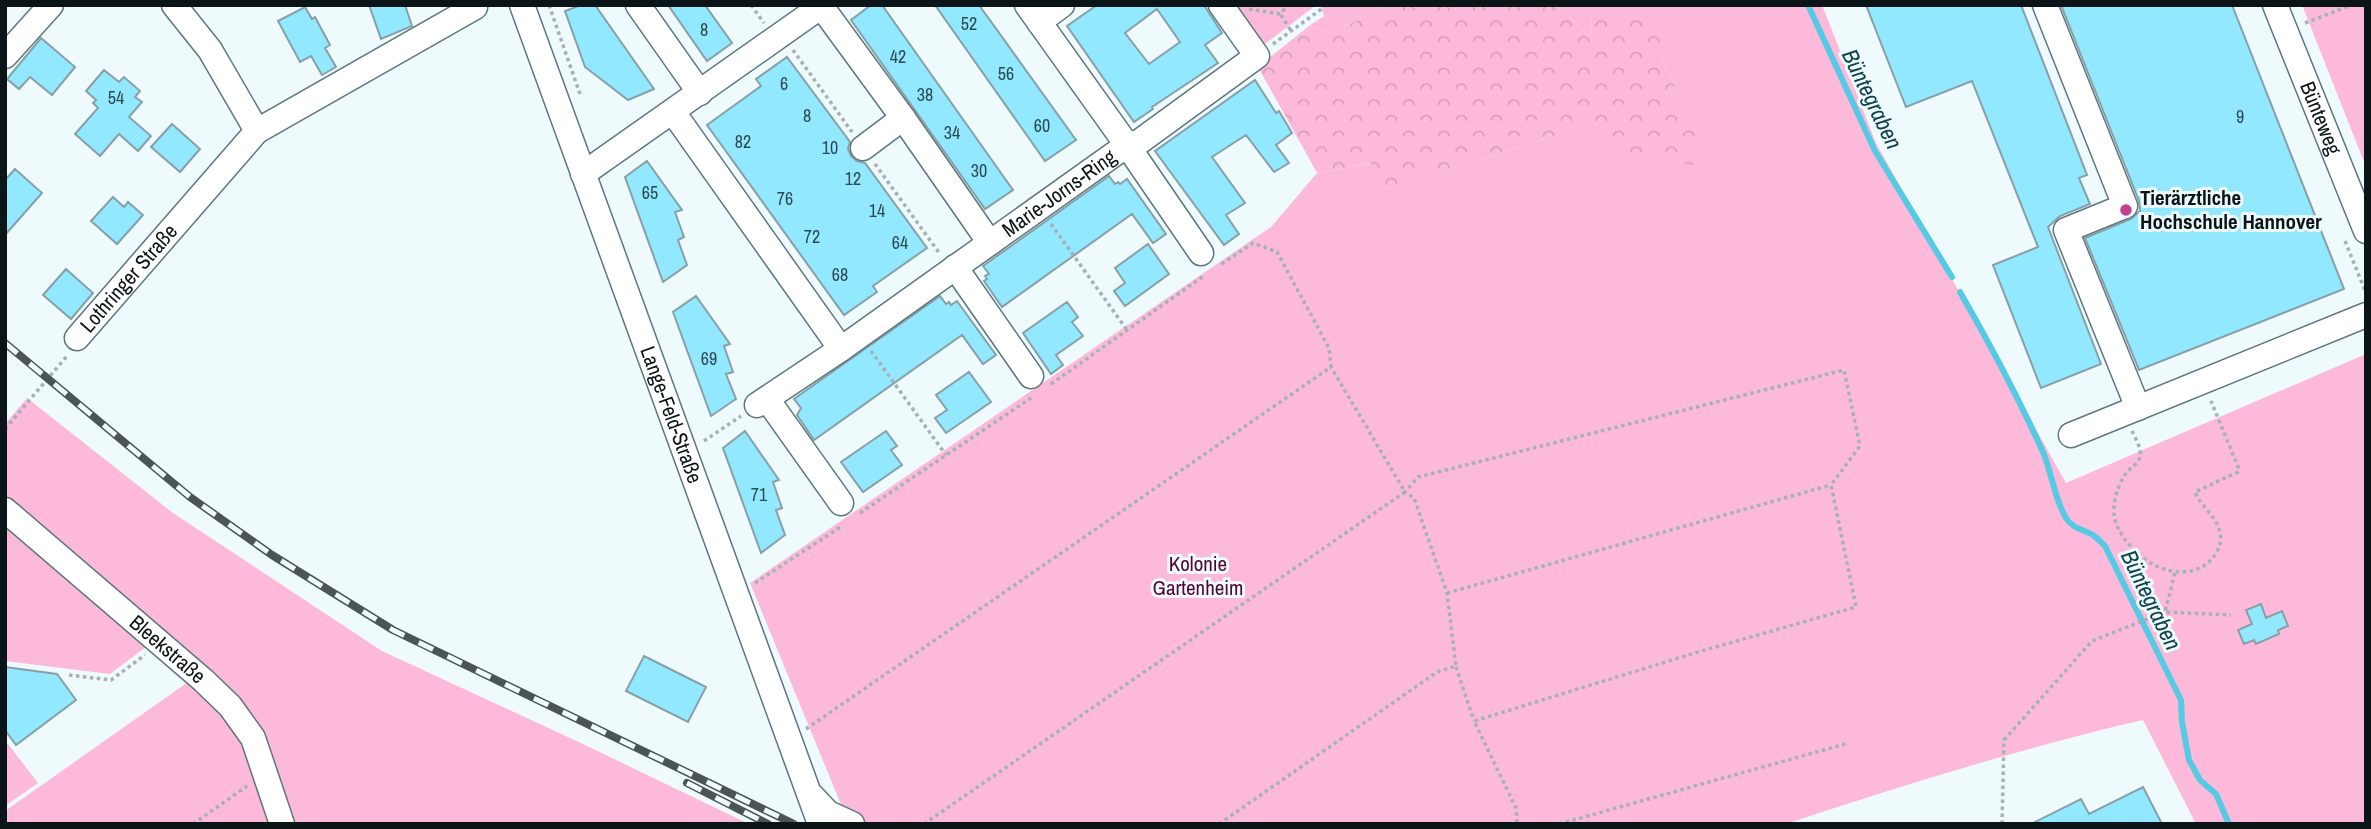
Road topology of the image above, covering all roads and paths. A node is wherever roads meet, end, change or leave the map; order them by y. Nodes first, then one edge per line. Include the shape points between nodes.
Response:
1 (51, 5) edge
2 (174, 5) edge
3 (522, 5) edge
4 (638, 5) edge
5 (1062, 5) edge
6 (1288, 5) edge
7 (1322, 5) edge
8 (2045, 5) edge
9 (2275, 5) edge
10 (2352, 5) edge
11 (822, 6) edge
12 (475, 8) dead end
13 (1225, 11) edge
14 (1033, 14) edge
15 (1280, 14) junction
16 (1291, 31) junction
17 (2285, 31) junction
18 (5, 56) edge
19 (1257, 56) junction
20 (700, 93) junction
21 (673, 112) junction
22 (903, 118) junction
23 (257, 131) junction
24 (1127, 145) junction
25 (863, 148) dead end
26 (583, 174) junction
27 (1039, 207) junction
28 (2366, 231) edge
29 (990, 243) junction
30 (1201, 253) dead end
31 (955, 267) junction
32 (2366, 315) edge
33 (1127, 331) junction
34 (77, 338) joint
35 (850, 342) junction
36 (1331, 367) junction
37 (2203, 382) junction
38 (1036, 387) junction
39 (762, 402) junction
40 (2132, 410) junction
41 (5, 429) edge
42 (2071, 435) dead end
43 (703, 442) dead end
44 (946, 455) junction
45 (1831, 485) junction
46 (1405, 492) junction
47 (841, 503) dead end
48 (5, 510) edge
49 (2175, 573) junction
50 (1447, 593) junction
51 (737, 595) junction
52 (2165, 612) junction
53 (2231, 615) dead end
54 (160, 643) junction
55 (1456, 666) junction
56 (69, 675) dead end
57 (1474, 722) junction
58 (790, 740) junction
59 (1845, 744) dead end
60 (266, 772) junction
61 (809, 793) junction
62 (193, 824) edge
63 (282, 824) edge
64 (820, 824) edge
65 (852, 824) edge
66 (924, 824) edge
67 (1219, 824) edge
68 (1517, 824) edge
69 (1559, 824) edge
70 (2001, 824) edge

1 - 18 street
2 - 23 street via 210,50
3 - 26 street, Lange-Feld-Straße
4 - 20 street
5 - 14 street
6 - 15 path
7 - 16 path
8 - 40 street via 2125,206 2066,230
9 - 17 street, Bünteweg
10 - 17 path
11 - 20 street, Marie-Jorns-Ring
11 - 22 street, Marie-Jorns-Ring
12 - 23 street, Lothringer Straße
13 - 15 path via 1242,7
13 - 19 street
14 - 24 street, Marie-Jorns-Ring
15 - 16 path
16 - 19 path
17 - 28 street, Bünteweg
19 - 24 street via 1139,142
20 - 21 street, Marie-Jorns-Ring
21 - 26 street, Marie-Jorns-Ring
21 - 35 street
22 - 25 street
22 - 29 street, Marie-Jorns-Ring
23 - 34 street, Lothringer Straße
24 - 27 street, Marie-Jorns-Ring
24 - 30 street
26 - 51 street, Lange-Feld-Straße
27 - 29 street, Marie-Jorns-Ring
27 - 33 path
29 - 31 street, Marie-Jorns-Ring
31 - 35 street, Marie-Jorns-Ring
31 - 38 street
32 - 37 street
33 - 36 path via 1253,243 1277,252 1329,348
33 - 38 path
34 - 41 path, Lothringer Straße via 67,358
35 - 39 street, Marie-Jorns-Ring
35 - 44 path
36 - 46 path
36 - 58 path
37 - 40 street
37 - 49 path via 2239,470 2194,492 2214,516 2221,542 2206,564
38 - 44 path
39 - 43 path
39 - 47 street
40 - 42 street
40 - 49 path via 2140,460 2119,487 2113,516 2132,548
44 - 51 path
45 - 46 path via 1860,446 1844,370 1418,477
45 - 50 path
45 - 57 path via 1856,607
46 - 50 path via 1414,498
46 - 66 path
48 - 54 street, Bleekstraße
49 - 52 path
50 - 55 path
51 - 58 street, Lange-Feld-Straße
52 - 53 path
52 - 70 path via 2092,641 2004,740
54 - 56 path via 111,680
54 - 60 street, Bleekstraße via 230,706 253,738
55 - 57 path
55 - 67 path via 1437,672
57 - 68 path via 1516,808
58 - 61 street, Lange-Feld-Straße
59 - 69 path
60 - 62 path
60 - 63 street, Bleekstraße
61 - 64 street, Lange-Feld-Straße
61 - 65 street via 828,813

